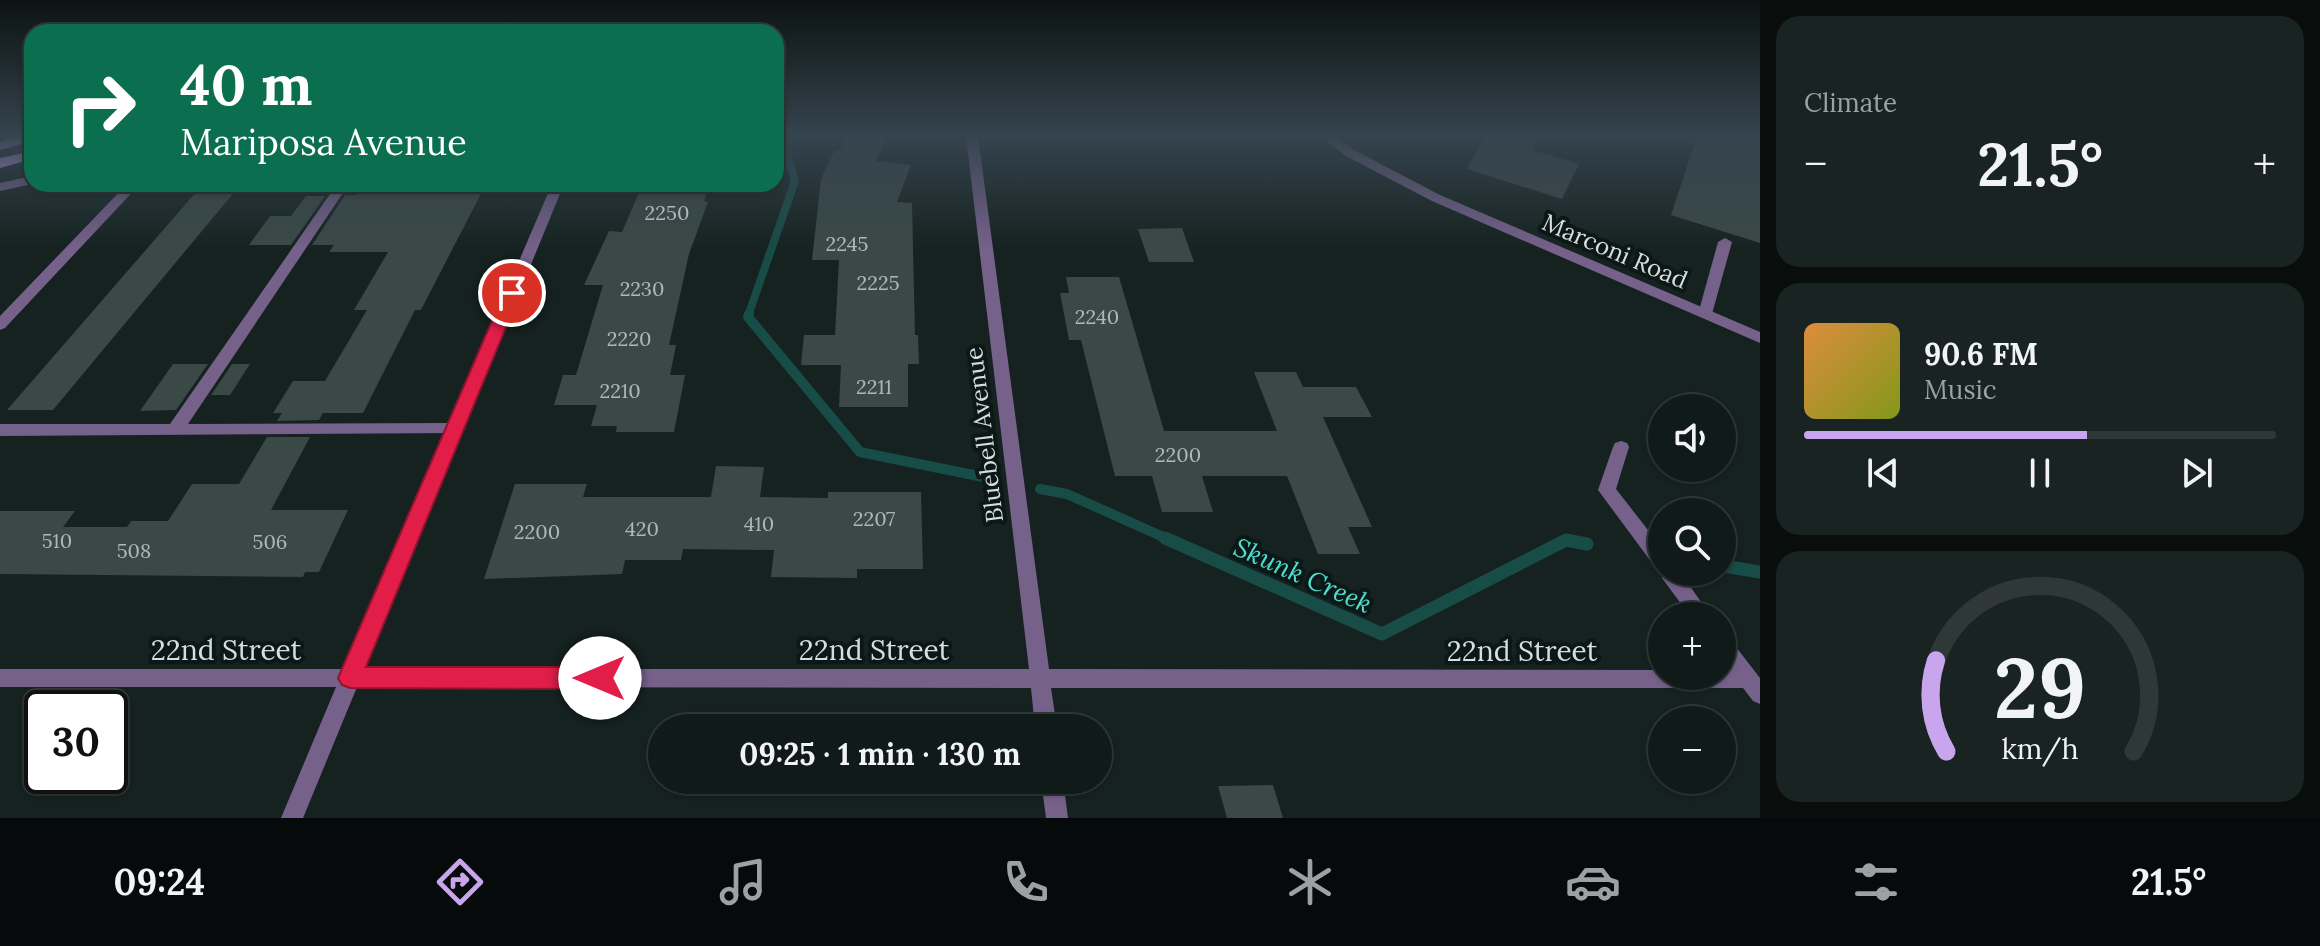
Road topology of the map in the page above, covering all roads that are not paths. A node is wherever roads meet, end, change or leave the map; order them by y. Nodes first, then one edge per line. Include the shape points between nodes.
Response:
1 (977, 174) edge
2 (1390, 174) edge
3 (24, 182) edge
4 (0, 187) edge
5 (126, 192) edge
6 (338, 192) edge
7 (555, 192) edge
8 (1725, 242) dead end
9 (1705, 314) junction
10 (0, 325) edge
11 (1760, 338) edge
12 (176, 428) junction
13 (454, 429) junction
14 (0, 430) edge
15 (1621, 447) dead end
16 (1648, 544) edge
17 (1736, 663) edge
18 (0, 678) edge
19 (350, 678) junction
20 (1039, 679) junction
21 (1754, 687) edge
22 (1044, 714) edge
23 (1054, 794) edge
24 (292, 818) edge
25 (1057, 818) edge

1 - 20 street, Bluebell Avenue
2 - 9 street, Marconi Road
3 - 4 street
5 - 10 street
6 - 12 street
7 - 13 street
8 - 9 street
9 - 11 street, Marconi Road
12 - 13 street
12 - 14 street
13 - 19 street
15 - 16 street via 1607,490
17 - 21 street
18 - 19 street, 22nd Street
19 - 20 street, 22nd Street
19 - 24 street
20 - 21 street, 22nd Street
20 - 22 street, Bluebell Avenue
23 - 25 street

